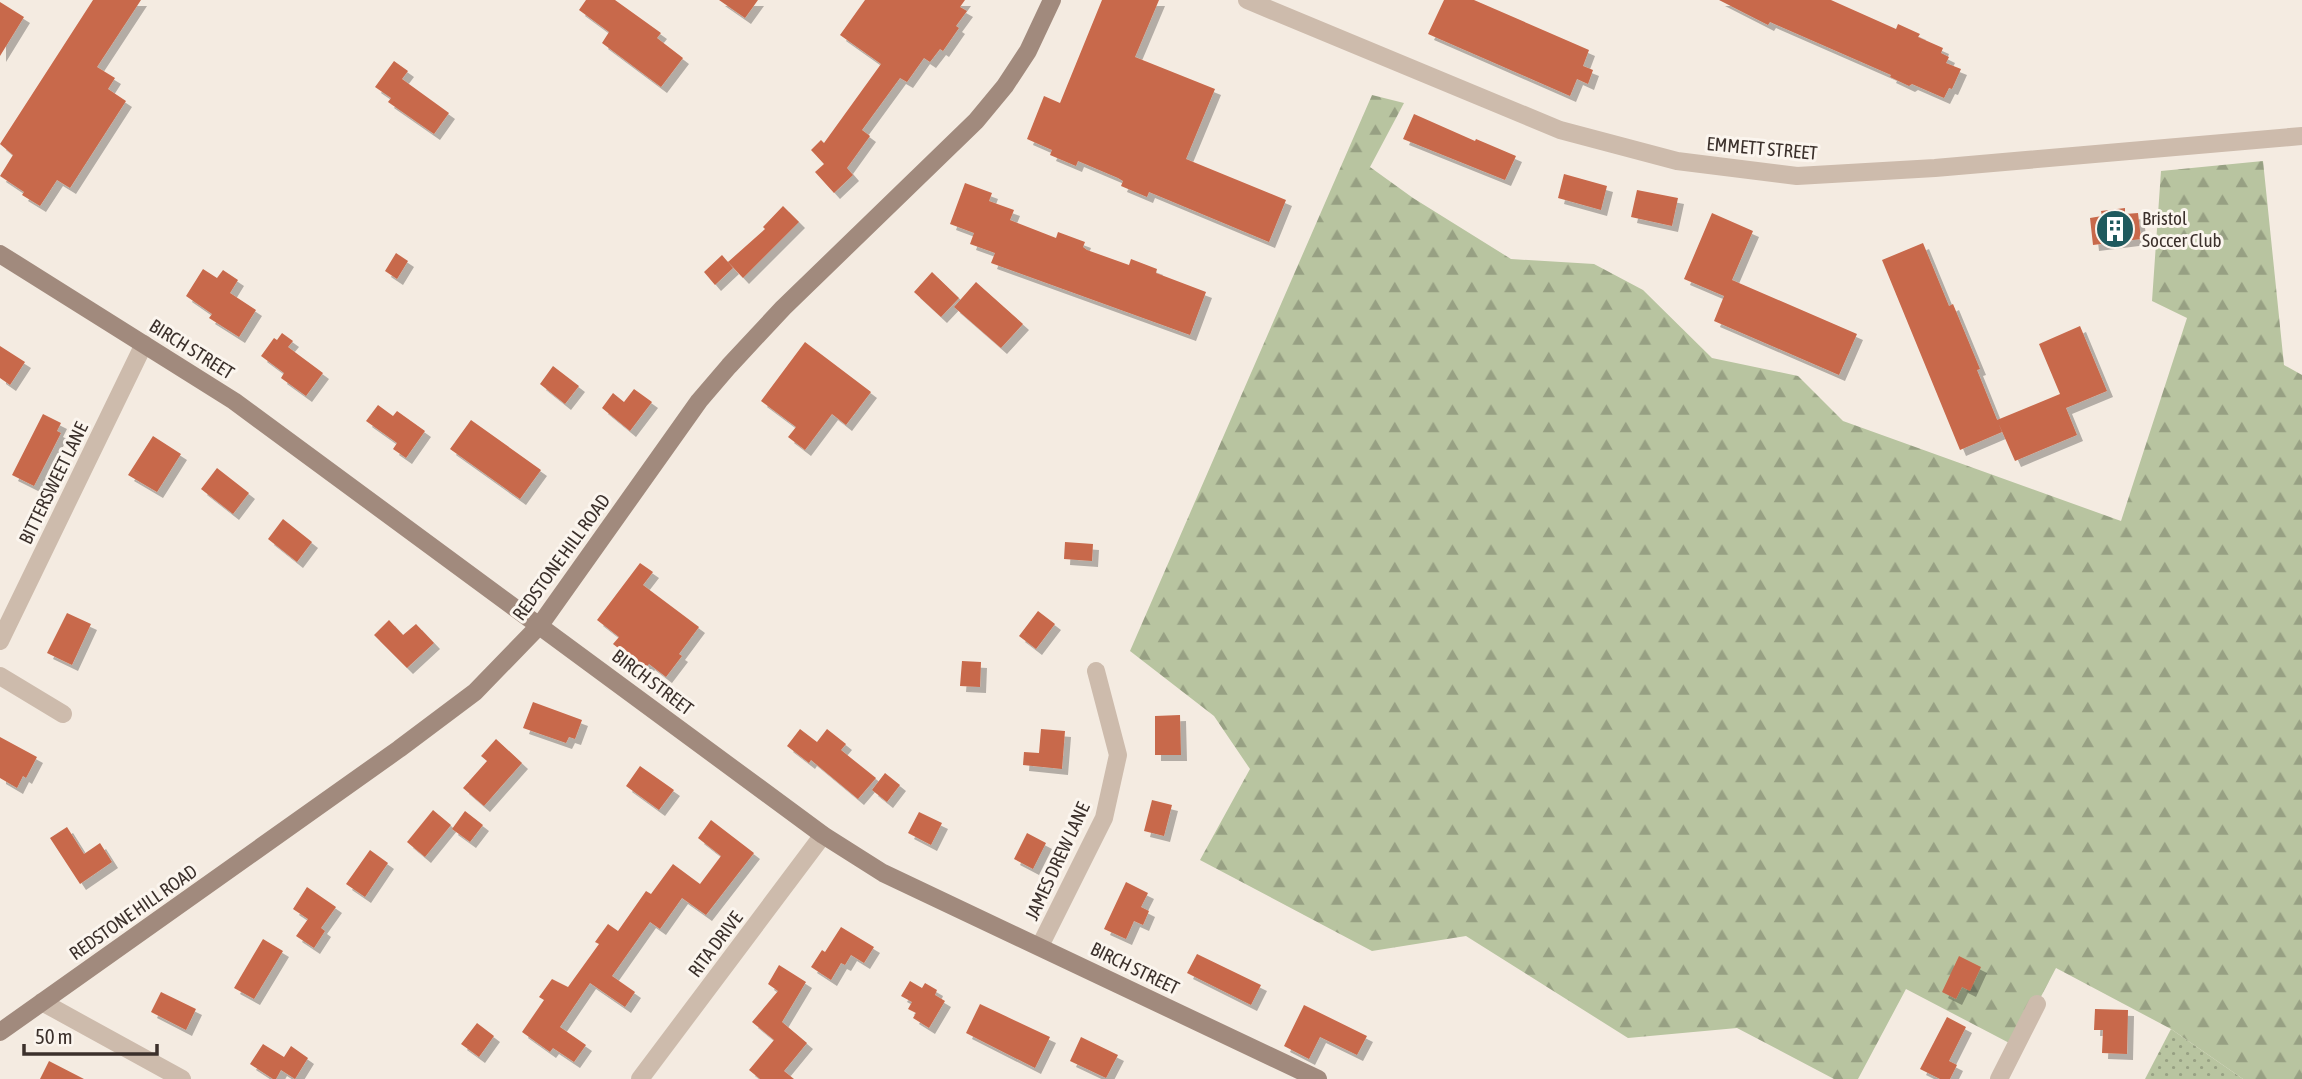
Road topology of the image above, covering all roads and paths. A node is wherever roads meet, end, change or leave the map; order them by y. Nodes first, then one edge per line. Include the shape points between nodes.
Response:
1 (1052, 0) edge
2 (1247, 0) edge
3 (2302, 136) edge
4 (0, 254) edge
5 (144, 344) junction
6 (540, 625) junction
7 (0, 641) edge
8 (1096, 671) dead end
9 (0, 676) edge
10 (63, 715) dead end
11 (823, 835) junction
12 (1040, 946) junction
13 (42, 1002) junction
14 (2037, 1004) dead end
15 (0, 1032) edge
16 (181, 1079) edge
17 (640, 1079) edge
18 (1318, 1079) edge
19 (1999, 1079) edge

1 - 6 main road, REDSTONE HILL ROAD via 1028,51 976,121 782,308 699,401
2 - 3 street, EMMETT STREET via 1560,130 1690,163 1797,176
4 - 5 main road, BIRCH STREET
5 - 6 main road, BIRCH STREET via 271,427
5 - 7 street, BITTERSWEET LANE
6 - 11 main road, BIRCH STREET
6 - 13 main road, REDSTONE HILL ROAD via 475,692
8 - 12 street, JAMES DREW LANE via 1118,755 1104,818
9 - 10 street
11 - 12 main road, BIRCH STREET via 883,873
11 - 17 street, RITA DRIVE
12 - 18 main road, BIRCH STREET
13 - 15 main road, REDSTONE HILL ROAD
13 - 16 street
14 - 19 street

